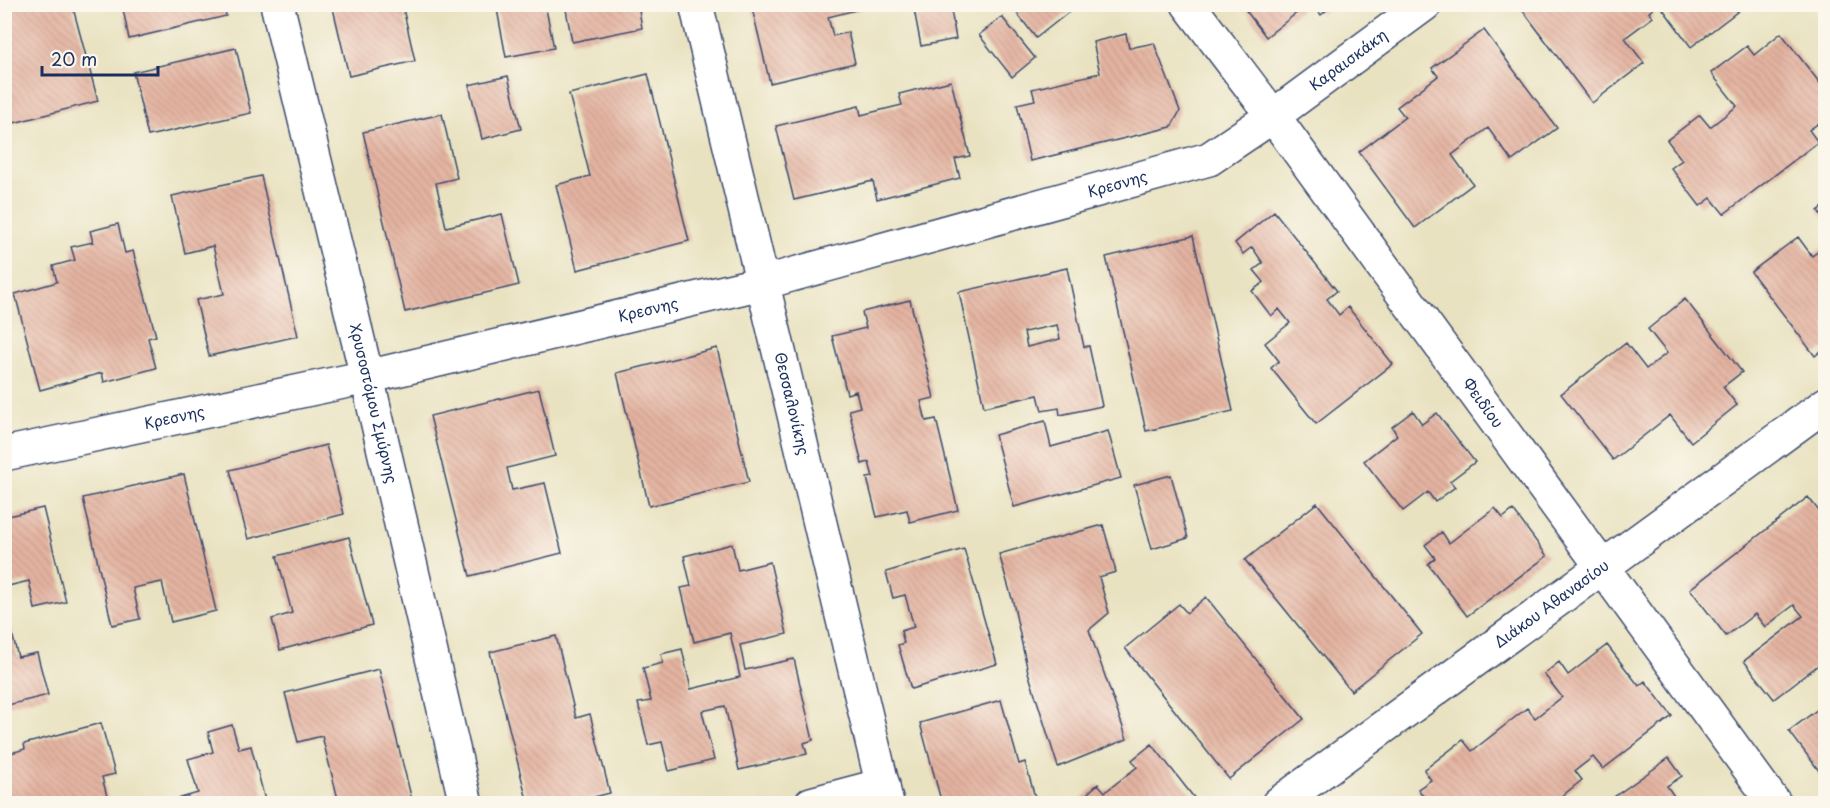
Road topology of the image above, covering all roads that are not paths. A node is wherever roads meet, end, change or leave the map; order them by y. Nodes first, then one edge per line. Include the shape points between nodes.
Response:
1 (277, 4) edge
2 (696, 4) edge
3 (1188, 4) edge
4 (1425, 4) edge
5 (1273, 116) junction
6 (762, 283) junction
7 (367, 377) junction
8 (1826, 404) edge
9 (4, 454) edge
10 (1602, 567) junction
11 (885, 794) edge
12 (466, 804) edge
13 (811, 804) edge
14 (1278, 804) edge
15 (1774, 804) edge

1 - 7 street, Χρυσοστόμου Σμύρνης
2 - 6 street, Θεσσαλονίκης
3 - 5 street, Φειδίου
4 - 5 street, Καραισκάκη
5 - 6 street, Κρεσνης via 1209,159
5 - 10 street, Φειδίου
6 - 7 street, Κρεσνης
6 - 11 street, Θεσσαλονίκης
7 - 9 street, Κρεσνης
7 - 12 street, Χρυσοστόμου Σμύρνης
8 - 10 street, Διάκου Αθανασίου
10 - 14 street, Διάκου Αθανασίου
10 - 15 street, Φειδίου
11 - 13 street

